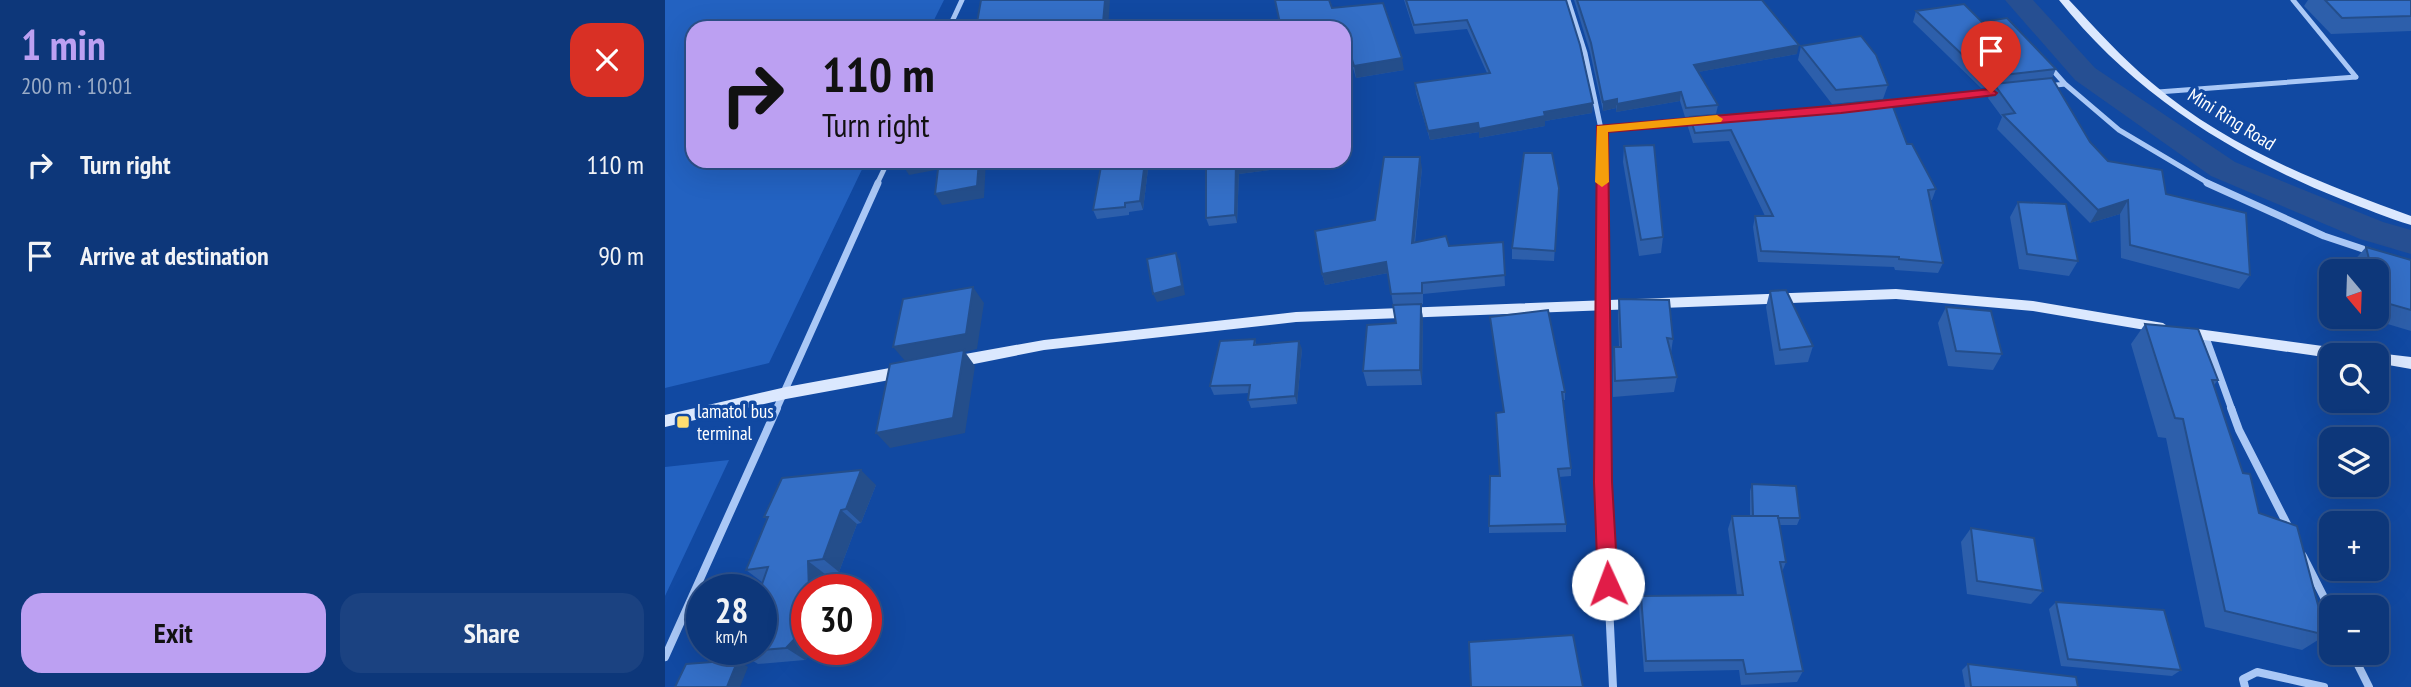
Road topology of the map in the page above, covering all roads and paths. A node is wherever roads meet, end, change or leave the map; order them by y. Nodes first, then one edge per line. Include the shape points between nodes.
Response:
1 (962, 0) edge
2 (1568, 0) edge
3 (2064, 0) edge
4 (2293, 0) edge
5 (952, 21) edge
6 (2041, 57) edge
7 (2065, 84) junction
8 (2039, 87) edge
9 (2013, 90) edge
10 (2158, 92) junction
11 (1881, 105) edge
12 (1854, 107) edge
13 (1601, 129) junction
14 (885, 168) edge
15 (2411, 221) edge
16 (2386, 257) edge
17 (1603, 307) junction
18 (2205, 335) junction
19 (2319, 351) edge
20 (2389, 360) edge
21 (2411, 363) edge
22 (786, 393) junction
23 (665, 421) edge
24 (2294, 539) edge
25 (2300, 551) edge
26 (2323, 595) edge
27 (665, 657) edge
28 (2358, 665) edge
29 (1613, 687) edge
30 (2245, 687) edge
31 (2324, 687) edge
32 (2369, 687) edge

1 - 5 street
2 - 13 street
3 - 10 street, Mini Ring Road via 2119,60
4 - 10 street via 2356,77
6 - 7 street
7 - 8 street
7 - 16 street via 2119,130 2221,191 2324,236
9 - 11 street
10 - 15 street, Mini Ring Road via 2204,125 2291,174
12 - 13 street
13 - 17 street
14 - 22 street
17 - 18 street via 1896,294 2033,306
17 - 22 street via 1296,317 1044,345
17 - 29 street via 1603,482
18 - 19 street
18 - 24 street via 2239,430
20 - 21 street
22 - 23 street
22 - 27 street
25 - 26 street
28 - 32 street
30 - 31 street via 2243,679 2257,672

